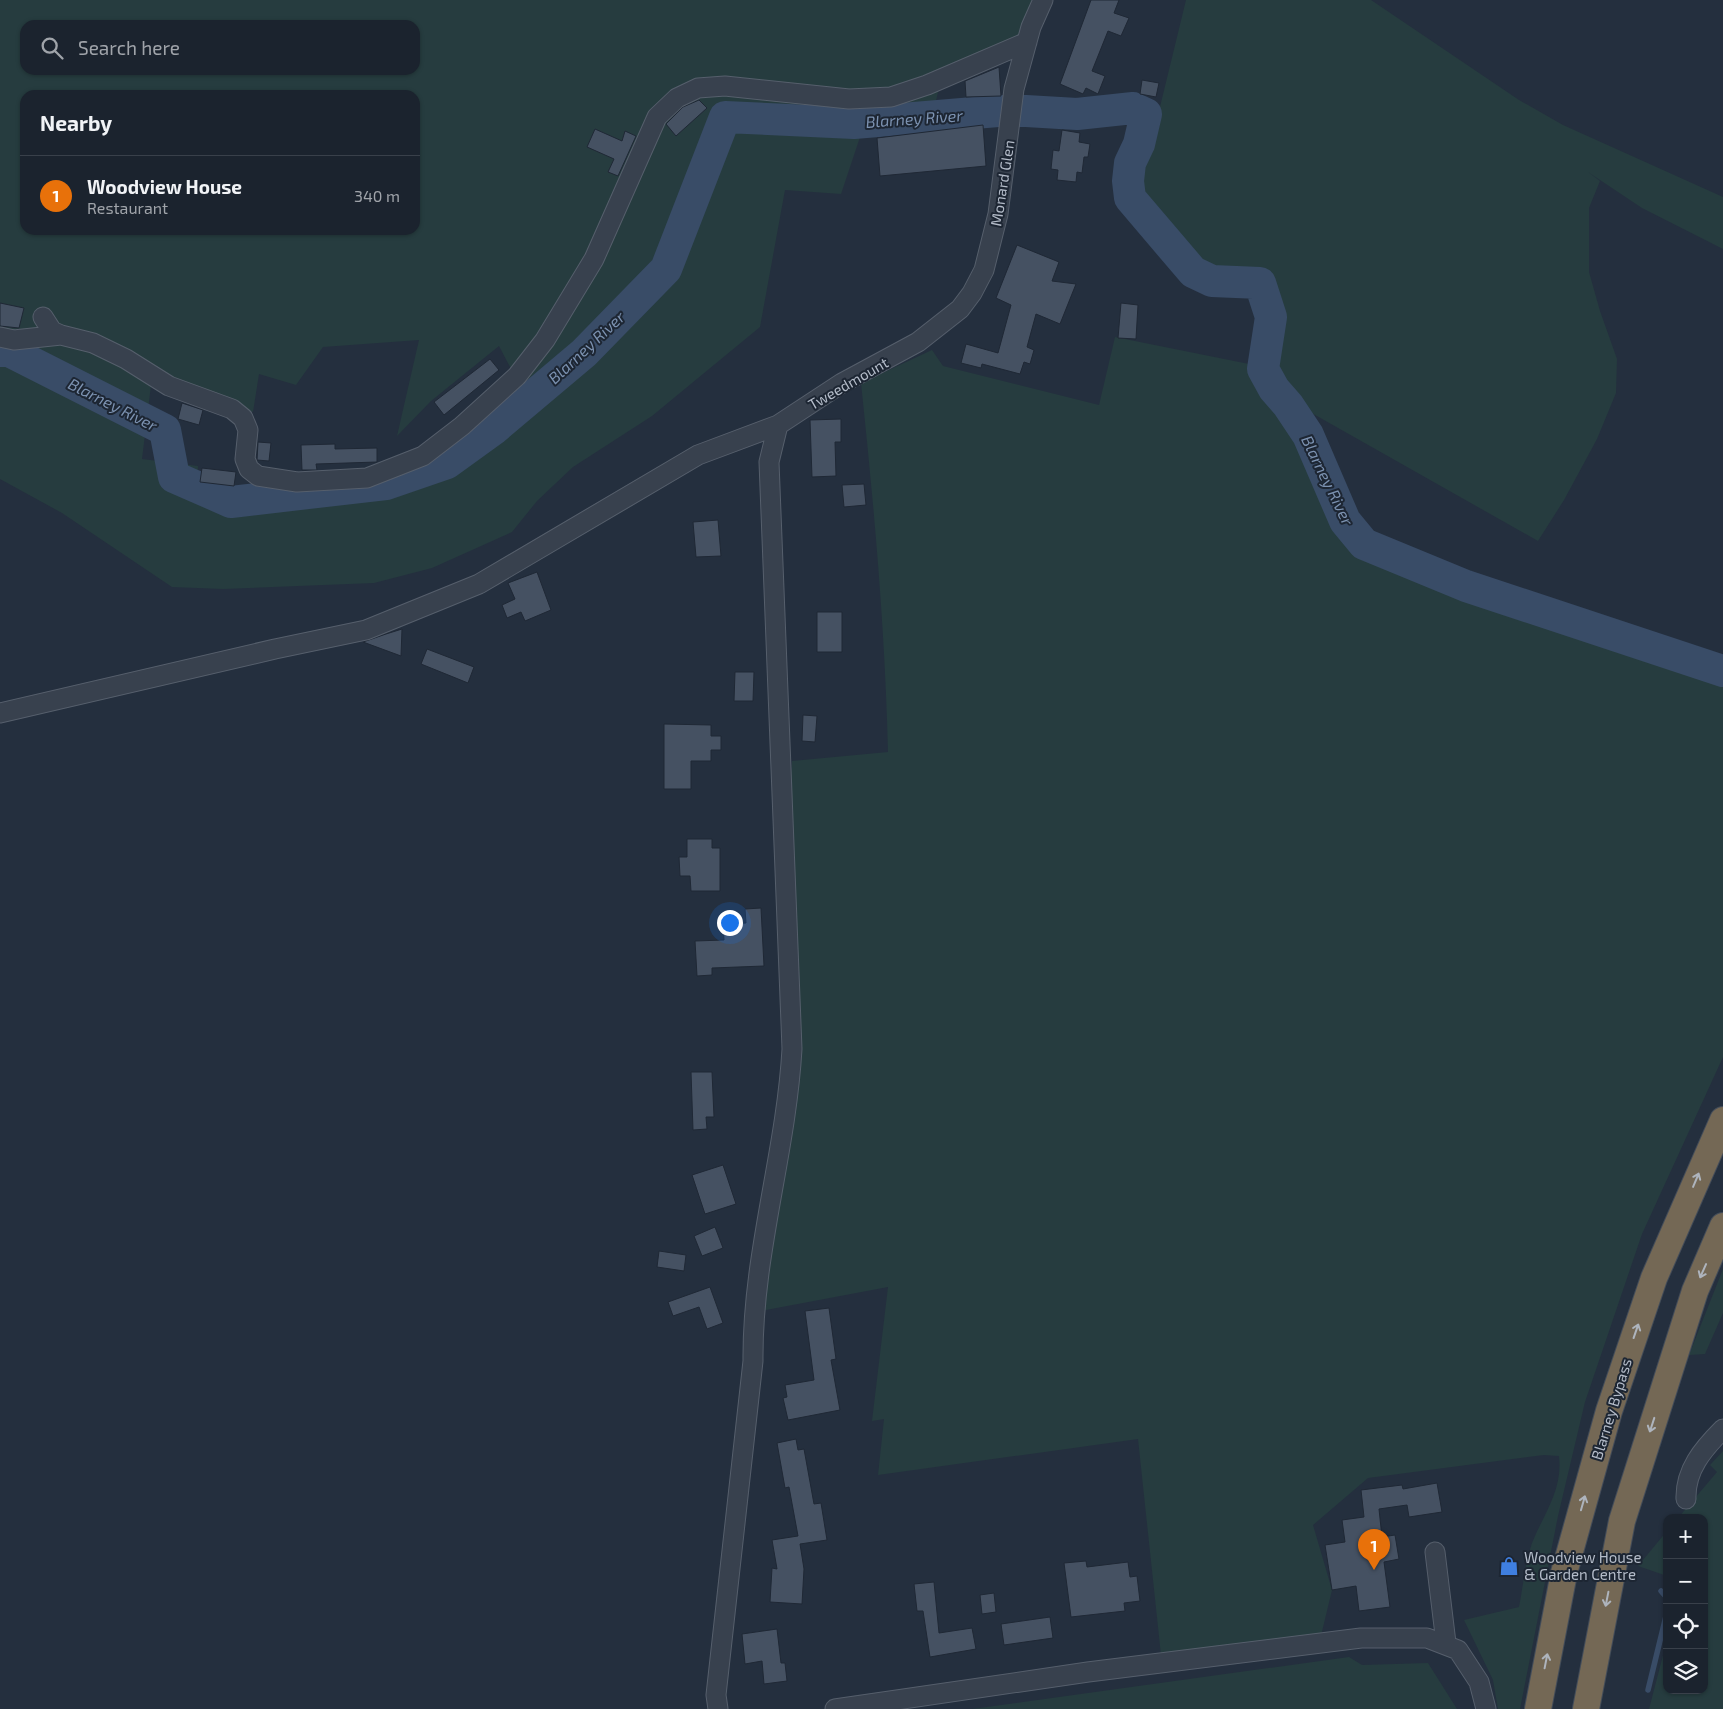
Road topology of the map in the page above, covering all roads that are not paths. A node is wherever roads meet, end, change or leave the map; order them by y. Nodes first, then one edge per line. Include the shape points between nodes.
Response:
1 (1043, 0) edge
2 (1027, 42) junction
3 (43, 317) dead end
4 (62, 335) junction
5 (0, 337) edge
6 (918, 342) joint
7 (778, 425) junction
8 (0, 713) edge
9 (1723, 1120) edge
10 (1723, 1226) edge
11 (1723, 1429) edge
12 (1686, 1499) dead end
13 (1435, 1552) dead end
14 (1446, 1643) junction
15 (718, 1709) edge
16 (835, 1709) edge
17 (1486, 1709) edge
18 (1538, 1709) edge
19 (1586, 1709) edge

1 - 2 street, Monard Glen
2 - 4 street via 927,85 890,97 849,99 725,86 698,88 677,98 658,117 594,260 545,340 517,376 423,456 367,478 296,482 258,476 249,469 245,459 248,430 243,418 232,408 169,386 93,343
2 - 6 street, Monard Glen via 1014,89 998,214 984,270 960,309
3 - 4 street via 52,331
4 - 5 street via 14,340
6 - 7 street, Tweedmount via 842,383
7 - 8 street, Tweedmount via 698,455 479,584 366,630
7 - 15 street via 769,462 792,1049 782,1138 758,1272 753,1361 716,1695
18 -> 9 highway, Blarney Bypass via 1564,1573 1609,1410 1654,1278
10 -> 19 highway via 1695,1291 1622,1521
11 - 12 street via 1706,1446 1689,1474 1685,1486
13 - 14 street
14 - 16 street via 1427,1638 1361,1638 1088,1672
14 - 17 street via 1466,1660 1479,1682

